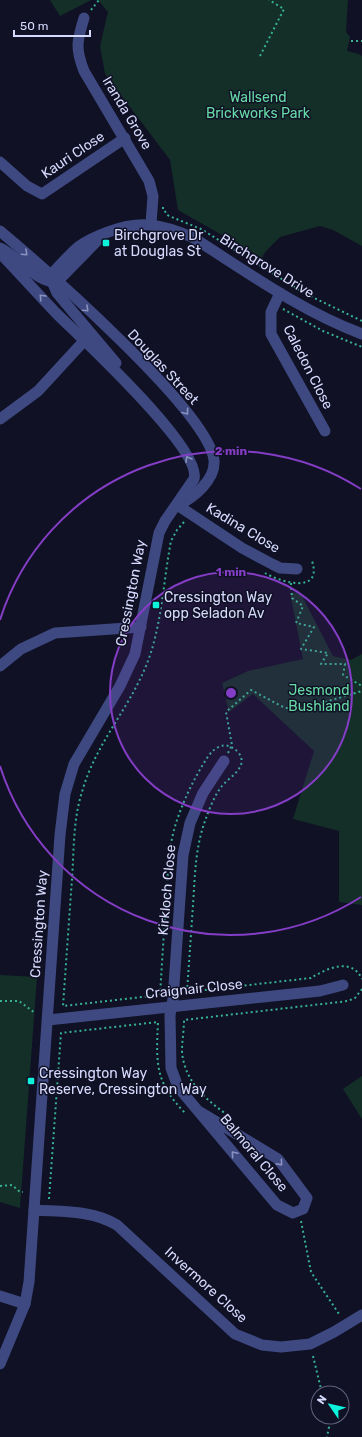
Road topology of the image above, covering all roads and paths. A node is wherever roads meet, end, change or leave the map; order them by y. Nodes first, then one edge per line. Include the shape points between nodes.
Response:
1 (99, 0) edge
2 (269, 0) edge
3 (84, 18) joint
4 (362, 40) edge
5 (351, 41) dead end
6 (260, 56) dead end
7 (125, 138) junction
8 (0, 162) edge
9 (160, 208) dead end
10 (151, 224) junction
11 (0, 231) edge
12 (0, 248) edge
13 (0, 253) edge
14 (53, 280) junction
15 (280, 293) junction
16 (362, 321) edge
17 (362, 334) edge
18 (84, 341) junction
19 (139, 394) junction
20 (0, 419) edge
21 (325, 431) dead end
22 (177, 505) junction
23 (183, 522) dead end
24 (312, 561) dead end
25 (296, 569) dead end
26 (141, 627) junction
27 (0, 666) edge
28 (362, 686) edge
29 (362, 691) edge
30 (231, 747) junction
31 (224, 761) joint
32 (362, 980) edge
33 (343, 985) dead end
34 (362, 989) edge
35 (0, 1001) edge
36 (172, 1007) junction
37 (35, 1013) dead end
38 (48, 1020) junction
39 (179, 1020) dead end
40 (184, 1020) junction
41 (61, 1033) dead end
42 (200, 1112) junction
43 (234, 1120) dead end
44 (0, 1186) edge
45 (23, 1192) dead end
46 (49, 1199) dead end
47 (34, 1210) junction
48 (305, 1219) dead end
49 (0, 1296) edge
50 (25, 1304) junction
51 (339, 1314) dead end
52 (362, 1315) edge
53 (314, 1356) dead end
54 (0, 1364) edge
55 (320, 1385) edge
56 (328, 1425) edge
57 (327, 1437) edge

1 - 3 path
2 - 6 path via 284,9
3 - 7 street, Iranda Grove via 76,47 78,56 84,71
4 - 5 path
7 - 8 street, Kauri Close via 42,194 27,186
7 - 10 street, Iranda Grove via 149,181 153,196
9 - 16 path via 164,208 169,216 201,229 306,294
10 - 14 street, Birchgrove Drive via 134,225 93,238 78,247
10 - 15 street, Birchgrove Drive via 175,230 192,238
11 -> 14 street, Douglas Street
12 - 14 street via 38,276
18 -> 13 street
14 - 19 street via 57,293
14 -> 22 street, Douglas Street via 157,378 185,410 207,442 214,462 211,475 194,495
15 - 17 street, Birchgrove Drive via 326,319
15 - 21 street, Caledon Close via 271,312 271,334
18 - 19 street
18 - 20 street via 38,391
22 -> 19 street via 194,479 195,472 172,434
22 - 25 street, Kadina Close via 242,548 280,568
22 - 26 street, Cressington Way via 158,533
23 - 30 path via 171,541 157,627 148,660 134,691 90,766 81,794 75,831 63,1006 160,995 169,858 174,831 188,792 211,752 217,746
24 - 28 path via 314,567 310,579 304,583 291,583 292,598 303,606 296,623 314,627 301,649 328,653 321,664 345,664 343,675
26 - 27 street via 55,633 21,649
26 - 38 street, Cressington Way via 135,654 125,676 74,764 67,789 60,835
29 - 30 path via 305,708 285,708 251,690 226,712
30 - 31 path
30 - 32 path via 239,754 240,767 217,793 206,816 198,847 187,992 312,978 343,965 354,968
31 - 36 street, Kirkloch Close via 203,793 190,823 182,854
33 - 36 street, Craignair Close via 320,990
34 - 40 path via 355,998 348,1001
35 - 37 path via 18,1000
36 - 38 street, Craignair Close
36 - 42 street, Balmoral Close via 171,1068 178,1087
38 - 47 street, Cressington Way
39 - 40 path
40 - 43 path via 182,1050 190,1080 218,1109
41 - 46 path
42 -> 42 street, Balmoral Close via 278,1159 307,1198 303,1209 293,1213 277,1205
44 - 45 path via 12,1185
47 - 50 street, Cressington Way
47 - 52 street, Invermore Close via 91,1214 117,1225 235,1334 262,1345 282,1347 310,1344
48 - 51 path via 301,1220 311,1272
49 - 50 street
50 - 54 street, Cressington Way
53 - 55 path
56 - 57 path

